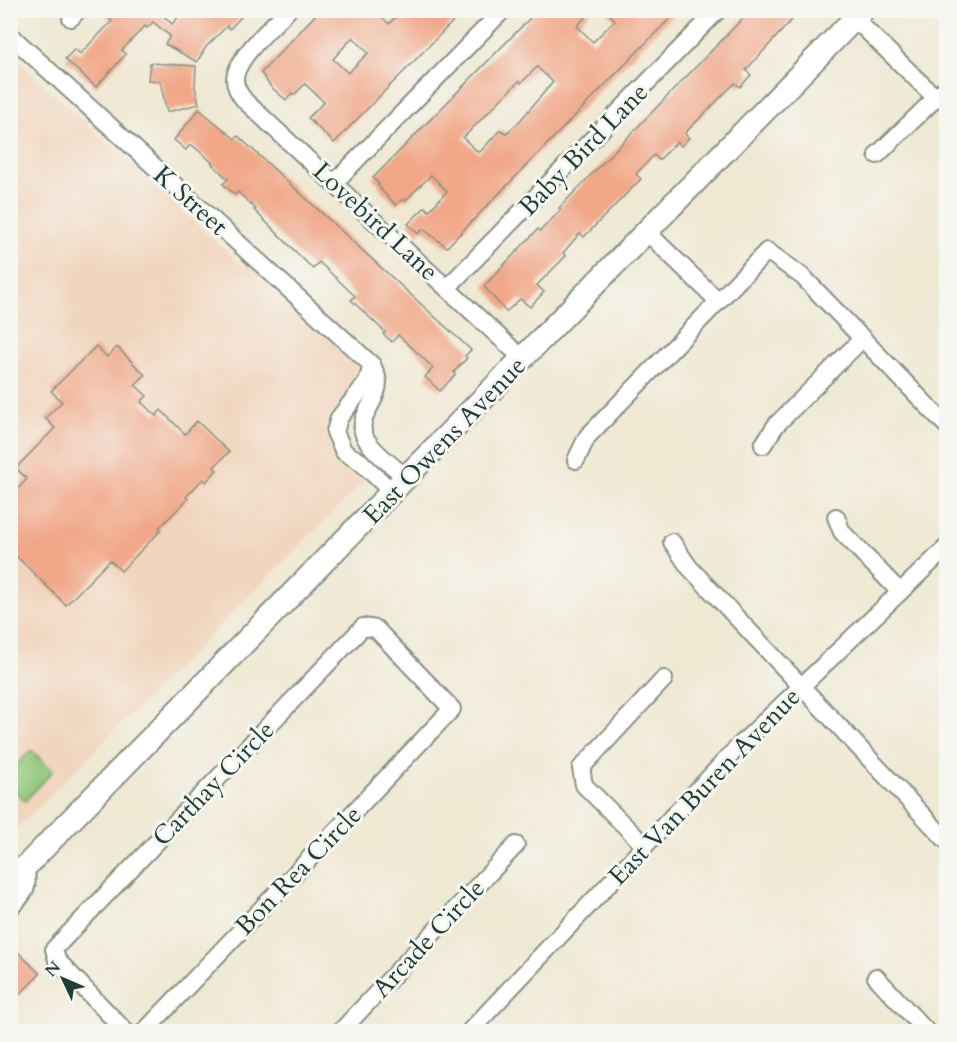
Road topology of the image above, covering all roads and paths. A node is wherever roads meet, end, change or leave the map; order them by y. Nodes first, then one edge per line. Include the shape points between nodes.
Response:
1 (288, 10) edge
2 (503, 10) edge
3 (718, 10) edge
4 (860, 14) edge
5 (10, 35) edge
6 (941, 93) edge
7 (877, 155) dead end
8 (334, 183) junction
9 (647, 232) junction
10 (447, 288) junction
11 (718, 301) junction
12 (863, 338) junction
13 (523, 359) junction
14 (372, 365) junction
15 (946, 425) edge
16 (763, 445) dead end
17 (576, 459) dead end
18 (400, 486) junction
19 (836, 517) dead end
20 (672, 542) dead end
21 (946, 548) edge
22 (900, 592) junction
23 (663, 679) dead end
24 (801, 686) junction
25 (452, 709) joint
26 (946, 840) edge
27 (516, 845) dead end
28 (645, 846) junction
29 (17, 869) edge
30 (10, 904) edge
31 (876, 977) dead end
32 (126, 1032) edge
33 (144, 1032) edge
34 (340, 1032) edge
35 (469, 1032) edge
36 (927, 1032) edge

1 - 8 street, Lovebird Lane via 239,63 237,91
2 - 8 street
3 - 10 street, Baby Bird Lane
4 - 6 street
4 - 9 main road, East Owens Avenue
5 - 14 street, K Street
6 - 7 street
8 - 10 street, Lovebird Lane
9 - 11 street
9 - 13 main road, East Owens Avenue
10 - 13 street, Lovebird Lane
11 - 12 street via 767,251 803,277
11 - 17 street via 587,437
12 - 15 street
12 - 16 street via 776,425
13 - 18 main road, East Owens Avenue
14 - 18 street via 378,382 362,424 365,437
14 - 18 street via 367,382 339,418 335,432 345,452
18 - 29 main road, East Owens Avenue
19 - 22 street via 842,532
20 - 24 street via 689,567
21 - 22 street, East Van Buren Avenue
22 - 24 street, East Van Buren Avenue
23 - 28 street via 581,768 584,785
24 - 26 street
24 - 28 street, East Van Buren Avenue
25 - 32 street, Carthay Circle via 376,629 363,627 54,949 57,960
25 - 33 street, Bon Rea Circle
27 - 34 street, Arcade Circle
28 - 35 street, East Van Buren Avenue
29 - 30 main road, East Owens Avenue via 24,886
31 - 36 street

